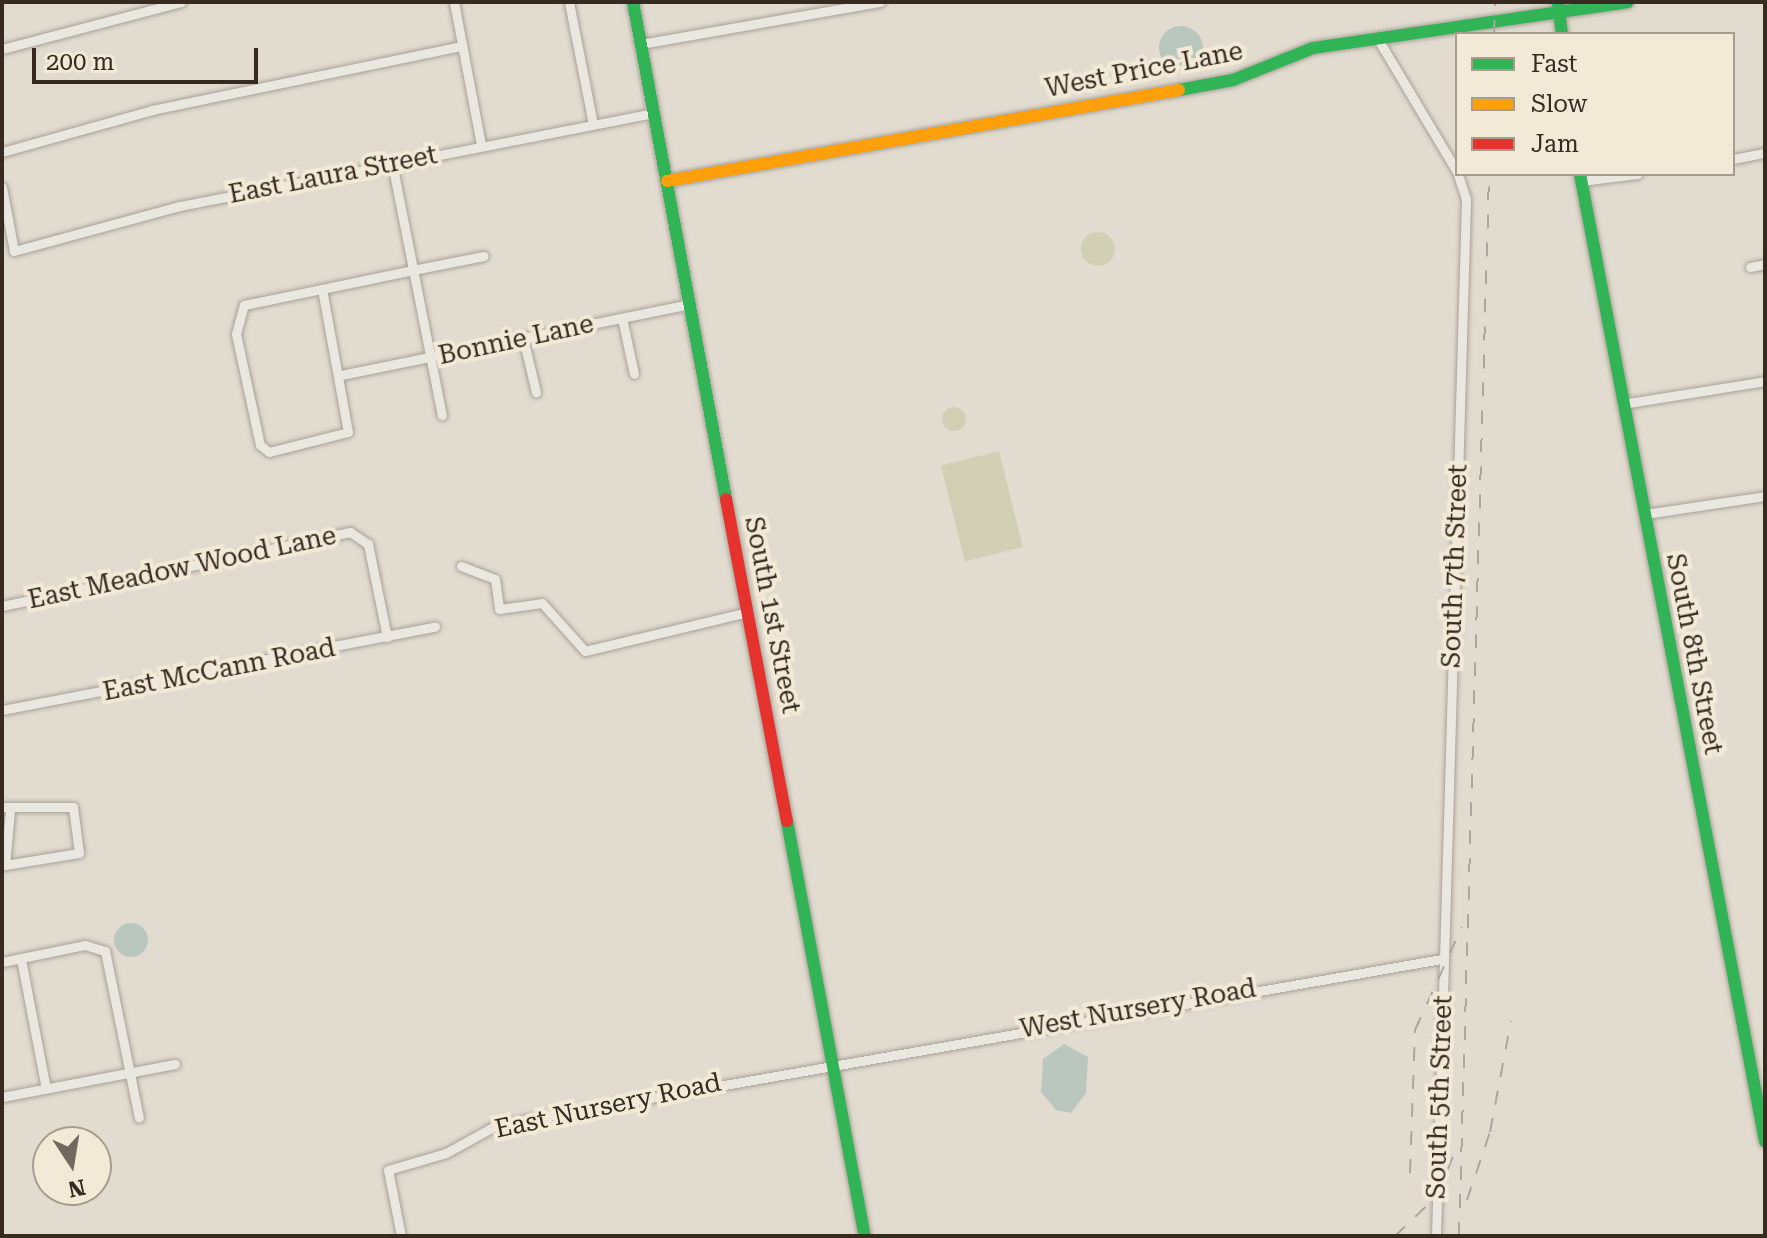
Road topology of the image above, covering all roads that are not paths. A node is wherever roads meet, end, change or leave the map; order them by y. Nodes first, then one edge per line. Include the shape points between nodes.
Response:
1 (181, 2) edge
2 (454, 2) edge
3 (569, 2) edge
4 (633, 2) edge
5 (880, 2) edge
6 (1628, 2) edge
7 (1559, 8) edge
8 (1562, 32) edge
9 (1379, 41) junction
10 (641, 44) junction
11 (462, 46) junction
12 (2, 49) edge
13 (655, 113) junction
14 (593, 124) junction
15 (481, 145) junction
16 (2, 152) edge
17 (1765, 153) edge
18 (1735, 159) edge
19 (392, 163) junction
20 (1455, 168) edge
21 (1459, 176) edge
22 (1581, 177) edge
23 (667, 181) junction
24 (2, 187) edge
25 (484, 256) dead end
26 (1765, 264) edge
27 (1750, 267) dead end
28 (413, 270) junction
29 (322, 289) junction
30 (690, 304) junction
31 (622, 318) junction
32 (523, 338) junction
33 (431, 357) junction
34 (634, 374) dead end
35 (341, 375) junction
36 (1765, 381) edge
37 (536, 392) dead end
38 (1622, 404) junction
39 (442, 415) dead end
40 (1765, 496) edge
41 (1645, 514) junction
42 (461, 566) dead end
43 (2, 606) edge
44 (748, 612) junction
45 (435, 627) dead end
46 (387, 637) junction
47 (2, 710) edge
48 (6, 809) edge
49 (21, 959) junction
50 (1441, 959) junction
51 (2, 962) edge
52 (835, 1063) junction
53 (175, 1064) dead end
54 (130, 1073) junction
55 (46, 1089) junction
56 (2, 1097) edge
57 (139, 1118) dead end
58 (1765, 1141) edge
59 (401, 1236) edge
60 (865, 1236) edge
61 (1436, 1236) edge

1 - 12 street
2 - 11 street
3 - 14 street
4 - 10 main road, South 1st Street
5 - 10 street
6 - 7 main road, West Price Lane
7 - 8 main road
7 - 9 main road, West Price Lane
9 - 20 street, South 7th Street
9 - 23 main road, West Price Lane via 1313,48 1233,80
10 - 13 main road, South 1st Street
11 - 15 street
11 - 16 street via 152,110
13 - 14 street, East Laura Street
13 - 23 main road, South 1st Street
14 - 15 street, East Laura Street
15 - 19 street, East Laura Street
17 - 18 street
19 - 24 street, East Laura Street via 180,206 14,251
19 - 28 street
21 - 50 street, South 7th Street via 1466,199
22 - 38 main road, South 8th Street
23 - 30 main road, South 1st Street
25 - 28 street
26 - 27 street
28 - 29 street
28 - 33 street
29 - 35 street
29 - 35 street via 244,305 239,316 260,445 269,452 348,432
30 - 31 street, Bonnie Lane
30 - 44 main road, South 1st Street
31 - 32 street, Bonnie Lane
31 - 34 street
32 - 33 street, Bonnie Lane
32 - 37 street
33 - 35 street, Bonnie Lane
33 - 39 street
36 - 38 street
38 - 41 main road, South 8th Street
40 - 41 street
41 - 58 main road, South 8th Street
42 - 44 street via 495,579 499,609 542,603 585,651
43 - 46 street, East Meadow Wood Lane via 361,535
44 - 52 main road, South 1st Street
45 - 46 street, East McCann Road
46 - 47 street, East McCann Road
48 - 48 street via 5,865 79,853 73,807
49 - 51 street
49 - 54 street via 95,946 109,958
49 - 55 street
50 - 52 street, West Nursery Road
50 - 61 street, South 5th Street
52 - 59 street, East Nursery Road via 497,1125 446,1153 388,1170
52 - 60 main road, South 1st Street
53 - 54 street
54 - 55 street
54 - 57 street
55 - 56 street

